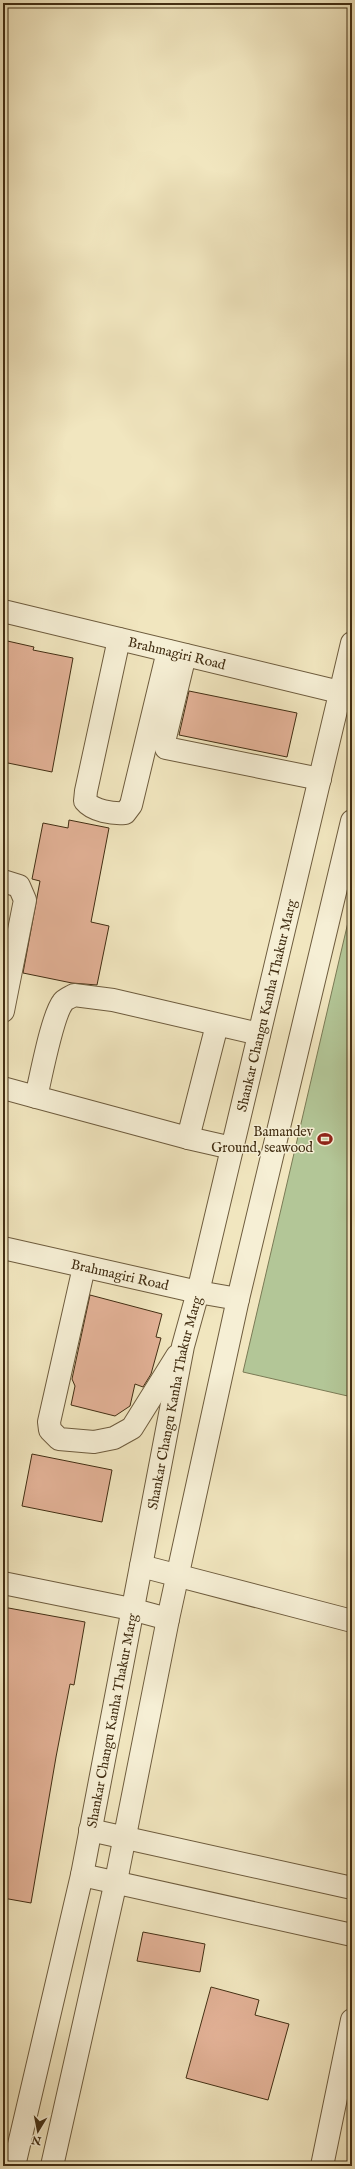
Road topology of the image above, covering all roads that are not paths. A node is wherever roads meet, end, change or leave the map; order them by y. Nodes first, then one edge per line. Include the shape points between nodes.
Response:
1 (3, 612) edge
2 (119, 639) junction
3 (352, 643) edge
4 (177, 653) junction
5 (346, 694) edge
6 (320, 779) junction
7 (352, 821) edge
8 (3, 881) edge
9 (3, 1008) edge
10 (217, 1025) junction
11 (259, 1034) junction
12 (3, 1088) edge
13 (36, 1097) junction
14 (188, 1138) junction
15 (232, 1148) junction
16 (3, 1248) edge
17 (84, 1267) junction
18 (198, 1292) junction
19 (238, 1299) junction
20 (183, 1346) junction
21 (141, 1566) junction
22 (179, 1577) junction
23 (3, 1583) edge
24 (131, 1609) junction
25 (168, 1619) junction
26 (352, 1621) edge
27 (90, 1830) junction
28 (124, 1838) junction
29 (82, 1875) junction
30 (116, 1881) junction
31 (352, 1888) edge
32 (352, 1935) edge
33 (352, 2020) edge
34 (14, 2166) edge
35 (52, 2166) edge
36 (322, 2166) edge

1 - 2 street, Brahmagiri Road
2 - 4 street, Brahmagiri Road
2 - 4 street via 86,791 85,801 90,807 125,813 131,805
3 - 5 street, Shankar Changu Kanha Thakur Marg
4 - 5 street, Brahmagiri Road
4 - 6 street via 164,742 166,748
5 - 6 street, Shankar Changu Kanha Thakur Marg
6 - 11 street, Shankar Changu Kanha Thakur Marg
7 - 19 street
8 - 9 street via 19,886 25,900
10 - 11 street
10 - 13 street via 113,1000 74,995 63,1002 58,1013 49,1039
10 - 14 street
11 - 15 street, Shankar Changu Kanha Thakur Marg
12 - 13 street
13 - 14 street
14 - 15 street
15 - 18 street, Shankar Changu Kanha Thakur Marg
16 - 17 street, Brahmagiri Road
17 - 18 street, Brahmagiri Road
17 - 20 street via 49,1422 50,1430 59,1439 94,1442 114,1438 132,1428
18 - 19 street, Brahmagiri Road
18 - 20 street, Shankar Changu Kanha Thakur Marg
19 - 22 street
20 - 21 street, Shankar Changu Kanha Thakur Marg
21 - 22 street
21 - 24 street, Shankar Changu Kanha Thakur Marg
22 - 25 street
22 - 26 street
23 - 24 street
24 - 25 street
24 - 27 street, Shankar Changu Kanha Thakur Marg
25 - 28 street
27 - 28 street
27 - 29 street, Shankar Changu Kanha Thakur Marg
28 - 30 street
28 - 31 street
29 - 30 street
29 - 34 street, Shankar Changu Kanha Thakur Marg
30 - 32 street
30 - 35 street
33 - 36 street

